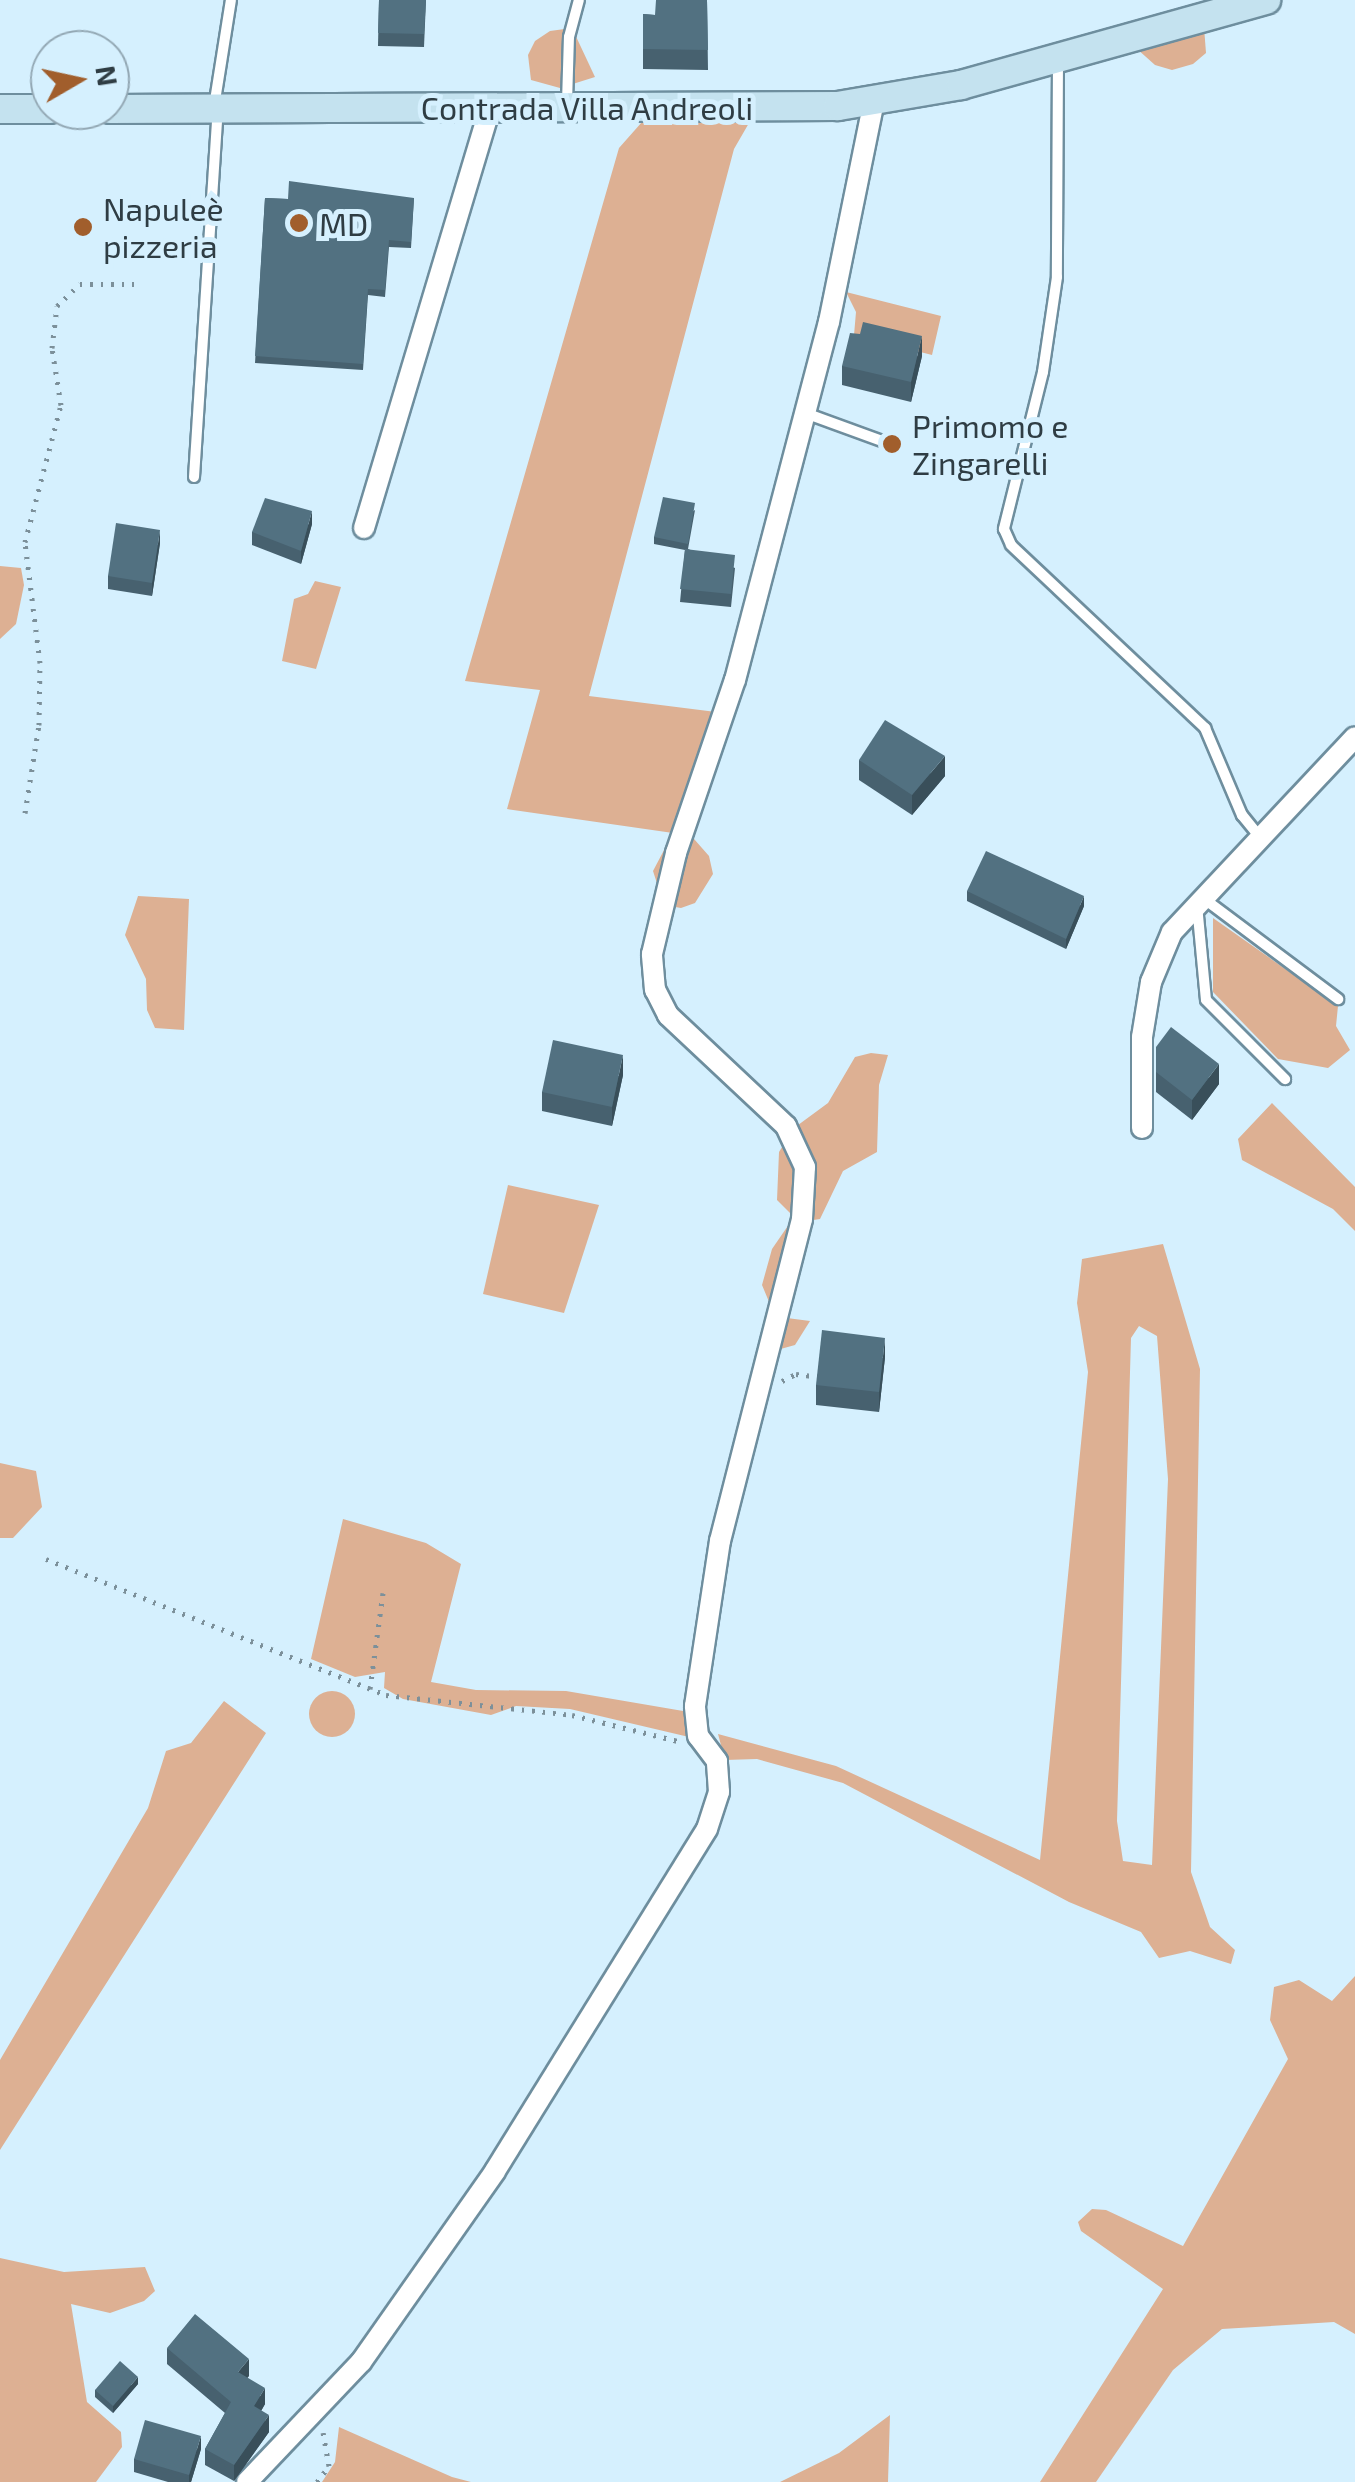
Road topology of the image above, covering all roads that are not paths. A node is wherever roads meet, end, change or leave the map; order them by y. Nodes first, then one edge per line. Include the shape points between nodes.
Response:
1 (232, 0) edge
2 (579, 0) edge
3 (1266, 0) edge
4 (1058, 58) junction
5 (874, 100) junction
6 (566, 107) junction
7 (216, 108) junction
8 (490, 108) junction
9 (0, 109) edge
10 (30, 109) edge
11 (130, 109) edge
12 (805, 413) junction
13 (882, 441) dead end
14 (194, 477) dead end
15 (364, 528) dead end
16 (1355, 736) edge
17 (1258, 835) junction
18 (1197, 898) junction
19 (1338, 1000) dead end
20 (1285, 1079) dead end
21 (1142, 1128) dead end
22 (247, 2482) edge

1 - 7 lane
2 - 6 lane via 569,37
3 - 4 main road, Contrada Villa Andreoli
4 - 5 main road, Contrada Villa Andreoli
4 - 17 lane via 1057,277 1043,372 1004,529 1012,545 1205,728 1242,815
5 - 6 main road, Contrada Villa Andreoli via 838,106
5 - 12 street
6 - 8 main road, Contrada Villa Andreoli
7 - 8 main road, Contrada Villa Andreoli
7 - 11 main road, Contrada Villa Andreoli
7 - 14 lane
8 - 15 street
9 - 10 main road
12 - 13 lane
12 - 22 street via 735,680 676,854 652,954 655,990 668,1014 786,1126 805,1167 802,1219 720,1540 695,1706 700,1740 717,1761 707,1829 495,2171 361,2362
16 - 17 street
17 - 18 street
18 - 19 lane
18 - 20 lane via 1206,1000
18 - 21 street via 1172,932 1151,982 1139,1080

